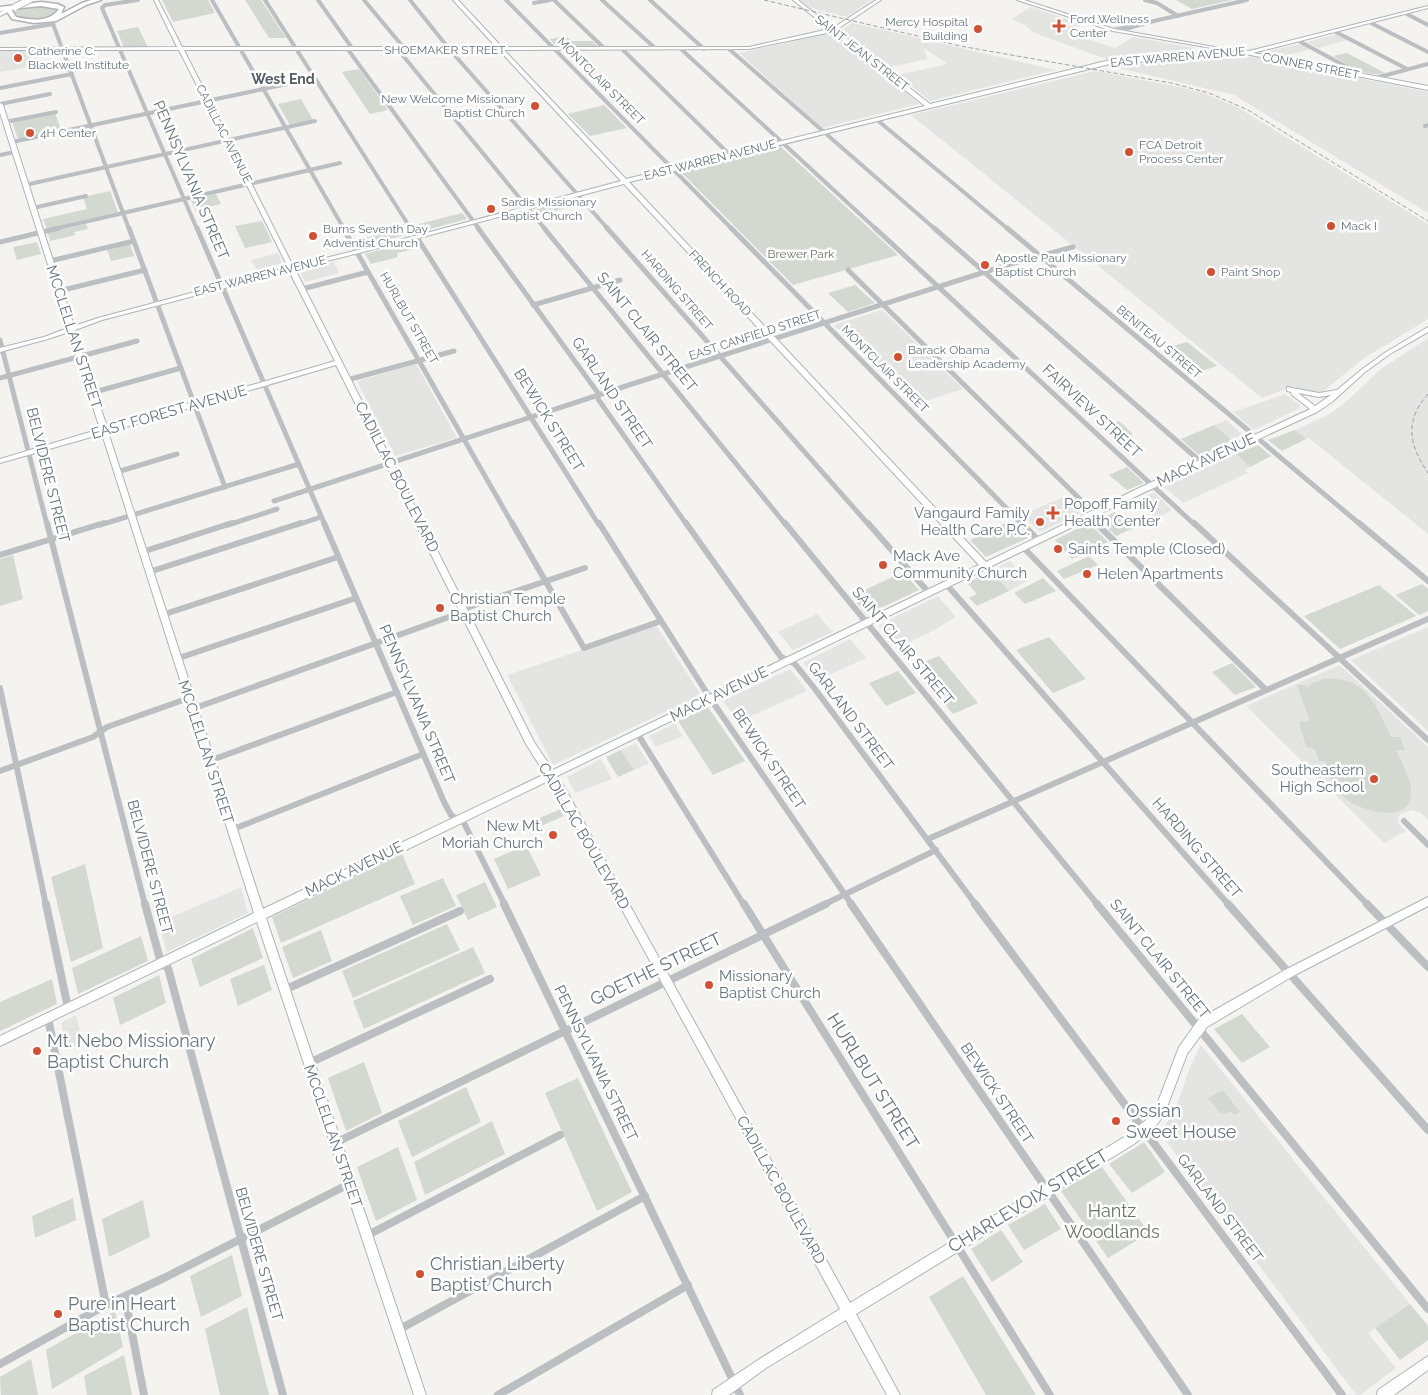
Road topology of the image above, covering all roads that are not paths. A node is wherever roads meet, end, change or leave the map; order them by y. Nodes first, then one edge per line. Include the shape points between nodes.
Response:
1 (17, 0) edge
2 (29, 0) edge
3 (34, 0) edge
4 (56, 0) edge
5 (98, 0) edge
6 (138, 0) edge
7 (156, 0) edge
8 (212, 0) edge
9 (265, 0) edge
10 (318, 0) edge
11 (364, 0) edge
12 (410, 0) edge
13 (456, 0) edge
14 (506, 0) edge
15 (550, 0) edge
16 (554, 0) edge
17 (602, 0) edge
18 (650, 0) edge
19 (795, 0) edge
20 (879, 0) edge
21 (1019, 0) edge
22 (1145, 0) edge
23 (1247, 0) edge
24 (534, 3) dead end
25 (0, 5) edge
26 (1428, 7) edge
27 (10, 9) junction
28 (1405, 13) junction
29 (0, 16) edge
30 (1178, 16) junction
31 (1370, 22) junction
32 (1428, 25) edge
33 (832, 30) junction
34 (1116, 30) junction
35 (1334, 31) junction
36 (0, 33) edge
37 (1297, 40) junction
38 (1200, 45) junction
39 (0, 49) edge
40 (62, 49) junction
41 (120, 49) junction
42 (181, 49) junction
43 (240, 49) junction
44 (298, 49) junction
45 (554, 49) junction
46 (605, 49) junction
47 (622, 49) junction
48 (656, 49) junction
49 (681, 49) junction
50 (704, 49) junction
51 (729, 49) junction
52 (351, 50) junction
53 (403, 50) junction
54 (450, 50) junction
55 (503, 50) junction
56 (1428, 52) edge
57 (1242, 53) junction
58 (1206, 55) junction
59 (1428, 64) edge
60 (1407, 69) junction
61 (72, 74) junction
62 (1362, 75) junction
63 (1375, 78) junction
64 (292, 83) dead end
65 (0, 88) edge
66 (1428, 88) edge
67 (264, 89) junction
68 (50, 94) dead end
69 (207, 101) junction
70 (0, 105) edge
71 (929, 106) junction
72 (56, 112) dead end
73 (147, 114) junction
74 (876, 119) junction
75 (315, 121) dead end
76 (6, 122) junction
77 (91, 126) junction
78 (286, 127) junction
79 (824, 131) junction
80 (227, 140) junction
81 (12, 142) junction
82 (782, 142) junction
83 (15, 152) junction
84 (165, 154) junction
85 (730, 154) junction
86 (0, 155) edge
87 (340, 163) dead end
88 (106, 167) junction
89 (672, 169) junction
90 (310, 170) junction
91 (625, 181) junction
92 (249, 184) junction
93 (26, 185) junction
94 (577, 194) junction
95 (86, 196) dead end
96 (184, 199) junction
97 (528, 207) junction
98 (33, 208) junction
99 (124, 213) junction
100 (473, 222) junction
101 (41, 233) junction
102 (417, 237) junction
103 (134, 241) junction
104 (0, 242) edge
105 (1073, 247) dead end
106 (357, 252) junction
107 (1040, 256) junction
108 (50, 261) junction
109 (291, 268) junction
110 (145, 270) junction
111 (848, 270) dead end
112 (368, 272) junction
113 (984, 272) junction
114 (620, 280) dead end
115 (222, 286) junction
116 (940, 287) junction
117 (593, 288) junction
118 (302, 289) junction
119 (59, 291) junction
120 (157, 303) junction
121 (533, 305) junction
122 (882, 305) junction
123 (825, 324) junction
124 (71, 329) junction
125 (1428, 329) edge
126 (0, 340) edge
127 (774, 340) junction
128 (137, 341) dead end
129 (1, 350) edge
130 (454, 351) dead end
131 (80, 357) junction
132 (721, 357) junction
133 (419, 360) junction
134 (338, 362) junction
135 (181, 368) junction
136 (664, 374) junction
137 (9, 376) junction
138 (0, 378) edge
139 (347, 380) junction
140 (264, 384) junction
141 (1340, 392) junction
142 (91, 393) junction
143 (597, 396) junction
144 (194, 404) junction
145 (1315, 410) junction
146 (532, 418) junction
147 (104, 431) junction
148 (1256, 437) junction
149 (465, 440) junction
150 (28, 453) junction
151 (177, 454) dead end
152 (0, 461) edge
153 (1201, 462) junction
154 (389, 463) junction
155 (298, 464) junction
156 (117, 472) junction
157 (1154, 484) junction
158 (225, 486) junction
159 (309, 490) junction
160 (274, 501) dead end
161 (277, 509) dead end
162 (130, 515) junction
163 (1091, 515) junction
164 (321, 517) junction
165 (50, 540) junction
166 (1038, 540) junction
167 (1023, 547) junction
168 (142, 552) junction
169 (0, 555) edge
170 (338, 557) junction
171 (985, 566) junction
172 (585, 568) dead end
173 (149, 572) junction
174 (546, 581) junction
175 (1428, 581) edge
176 (946, 584) junction
177 (929, 593) junction
178 (356, 598) junction
179 (465, 610) junction
180 (162, 615) junction
181 (1428, 619) edge
182 (660, 621) junction
183 (868, 623) junction
184 (376, 644) junction
185 (584, 648) joint
186 (1340, 657) junction
187 (176, 659) junction
188 (788, 661) junction
189 (0, 688) edge
190 (1266, 690) junction
191 (397, 692) junction
192 (189, 698) junction
193 (710, 698) junction
194 (192, 708) junction
195 (1192, 722) junction
196 (101, 732) junction
197 (636, 733) junction
198 (1428, 740) edge
199 (423, 754) junction
200 (209, 761) junction
201 (1102, 761) junction
202 (16, 765) junction
203 (0, 771) edge
204 (549, 775) junction
205 (1013, 801) junction
206 (458, 819) junction
207 (1404, 821) dead end
208 (231, 830) junction
209 (928, 839) junction
210 (1428, 844) edge
211 (936, 850) junction
212 (845, 895) junction
213 (1428, 901) edge
214 (460, 911) dead end
215 (259, 915) junction
216 (1385, 923) junction
217 (762, 935) junction
218 (161, 963) junction
219 (1428, 968) edge
220 (1289, 973) junction
221 (490, 979) dead end
222 (666, 982) junction
223 (284, 990) junction
224 (68, 1008) junction
225 (48, 1018) junction
226 (1198, 1028) junction
227 (565, 1031) junction
228 (0, 1041) edge
229 (309, 1063) junction
230 (1143, 1129) junction
231 (1428, 1130) edge
232 (560, 1135) dead end
233 (335, 1143) junction
234 (349, 1184) junction
235 (1047, 1190) junction
236 (645, 1196) junction
237 (366, 1236) junction
238 (241, 1240) junction
239 (957, 1245) junction
240 (688, 1285) junction
241 (125, 1297) junction
242 (106, 1305) junction
243 (1428, 1309) edge
244 (848, 1311) junction
245 (398, 1330) junction
246 (1428, 1362) edge
247 (0, 1364) edge
248 (737, 1389) edge
249 (144, 1395) edge
250 (283, 1395) edge
251 (420, 1395) edge
252 (498, 1395) edge
253 (718, 1395) edge
254 (894, 1395) edge
255 (1050, 1395) edge
256 (1188, 1395) edge
257 (1342, 1395) edge
258 (1384, 1395) edge

1 - 25 highway
2 - 27 main road, bridge
3 - 25 highway
4 - 25 highway
5 - 29 highway via 43,22 24,23
6 - 41 street, PENNSYLVANIA STREET via 102,8
7 - 42 street, CADILLAC AVENUE
8 - 43 street, HURLBUT STREET
9 - 44 street, BEWICK STREET
10 - 52 street, GARLAND STREET
11 - 53 street, SAINT CLAIR STREET
12 - 54 street, HARDING STREET
13 - 55 street, FRENCH ROAD
14 - 45 street, MONTCLAIR STREET
15 - 24 street
16 - 46 street
17 - 48 street
18 - 50 street
19 - 33 street, SAINT JEAN STREET
20 - 33 street, SHOEMAKER STREET
21 - 34 street, CONNER STREET
22 - 30 street via 1157,3
23 - 30 street
25 - 27 highway via 42,4 62,8 52,19 35,22 14,18
26 - 28 street, EAST WARREN AVENUE
27 - 29 main road
28 - 31 street, EAST WARREN AVENUE
28 - 32 street
30 - 34 street
31 - 35 street, EAST WARREN AVENUE
31 - 56 street
33 - 51 street, SHOEMAKER STREET via 752,48
33 - 71 street, SAINT JEAN STREET
34 - 38 street, CONNER STREET
35 - 37 street, EAST WARREN AVENUE
35 - 60 street
36 - 40 street via 53,24
37 - 57 street, EAST WARREN AVENUE
37 - 62 street
38 - 57 street, CONNER STREET
38 - 58 street via 1211,51
39 - 40 street, SHOEMAKER STREET
40 - 41 street, SHOEMAKER STREET
40 - 61 street
41 - 42 street, SHOEMAKER STREET
41 - 73 street, PENNSYLVANIA STREET
42 - 43 street, SHOEMAKER STREET
42 - 69 street, CADILLAC AVENUE
43 - 44 street, SHOEMAKER STREET
43 - 67 street, HURLBUT STREET
44 - 52 street, SHOEMAKER STREET
44 - 102 street, BEWICK STREET
45 - 46 street, SHOEMAKER STREET
45 - 55 street, SHOEMAKER STREET
45 - 89 street, MONTCLAIR STREET
46 - 47 street, SHOEMAKER STREET
47 - 48 street, SHOEMAKER STREET
47 - 85 street
48 - 49 street, SHOEMAKER STREET
49 - 50 street, SHOEMAKER STREET
49 - 82 street, FAIRVIEW STREET
50 - 51 street, SHOEMAKER STREET
51 - 79 street
52 - 53 street, SHOEMAKER STREET
52 - 100 street, GARLAND STREET
53 - 54 street, SHOEMAKER STREET
53 - 97 street, SAINT CLAIR STREET via 400,52
54 - 55 street, SHOEMAKER STREET
54 - 94 street, HARDING STREET
55 - 91 street, FRENCH ROAD
57 - 58 street, EAST WARREN AVENUE
57 - 62 street, CONNER STREET
58 - 71 street, EAST WARREN AVENUE via 1110,62
59 - 60 street
60 - 63 street
61 - 65 street
61 - 77 street
62 - 63 street, CONNER STREET
63 - 66 street, CONNER STREET
64 - 67 street
67 - 69 street
67 - 78 street, HURLBUT STREET
68 - 70 street
69 - 73 street
69 - 80 street, CADILLAC AVENUE
70 - 76 street, MCCLELLAN STREET
71 - 74 street, EAST WARREN AVENUE
72 - 76 street
73 - 77 street
73 - 84 street, PENNSYLVANIA STREET
74 - 79 street, EAST WARREN AVENUE
74 - 107 street, BENITEAU STREET
75 - 78 street
76 - 81 street, MCCLELLAN STREET
77 - 81 street
77 - 88 street
78 - 80 street
78 - 90 street, HURLBUT STREET
79 - 82 street, EAST WARREN AVENUE
79 - 113 street
80 - 84 street
80 - 92 street, CADILLAC AVENUE
81 - 83 street, MCCLELLAN STREET
82 - 85 street, EAST WARREN AVENUE
82 - 116 street, FAIRVIEW STREET
83 - 86 street
83 - 93 street, MCCLELLAN STREET
84 - 88 street
84 - 96 street, PENNSYLVANIA STREET
85 - 89 street, EAST WARREN AVENUE
87 - 90 street
88 - 93 street
88 - 99 street
89 - 91 street, EAST WARREN AVENUE
89 - 123 street, MONTCLAIR STREET
90 - 92 street
90 - 106 street, HURLBUT STREET
91 - 94 street, EAST WARREN AVENUE
91 - 127 street, FRENCH ROAD
92 - 96 street
92 - 109 street, CADILLAC AVENUE
93 - 98 street, MCCLELLAN STREET
94 - 97 street, EAST WARREN AVENUE
94 - 132 street, HARDING STREET
95 - 98 street
96 - 99 street
96 - 115 street, PENNSYLVANIA STREET
97 - 100 street, EAST WARREN AVENUE
97 - 117 street, SAINT CLAIR STREET
98 - 101 street, MCCLELLAN STREET
99 - 101 street
99 - 103 street
100 - 102 street, EAST WARREN AVENUE
100 - 121 street, GARLAND STREET
101 - 104 street
101 - 108 street, MCCLELLAN STREET
102 - 106 street, EAST WARREN AVENUE
102 - 146 street, BEWICK STREET
103 - 108 street
103 - 110 street
105 - 107 street, EAST CANFIELD STREET
106 - 109 street, EAST WARREN AVENUE
106 - 112 street, HURLBUT STREET
107 - 113 street, EAST CANFIELD STREET
107 - 148 street, BENITEAU STREET
108 - 119 street, MCCLELLAN STREET
109 - 115 street, EAST WARREN AVENUE
109 - 118 street, CADILLAC BOULEVARD
110 - 119 street
110 - 120 street
111 - 122 street
112 - 118 street
112 - 133 street, HURLBUT STREET
113 - 116 street, EAST CANFIELD STREET
113 - 153 street
114 - 117 street
115 - 120 street, EAST WARREN AVENUE
115 - 140 street, PENNSYLVANIA STREET
116 - 122 street, EAST CANFIELD STREET
116 - 157 street, FAIRVIEW STREET
117 - 121 street
117 - 136 street, SAINT CLAIR STREET
118 - 134 street, CADILLAC BOULEVARD
119 - 124 street, MCCLELLAN STREET
120 - 124 street, EAST WARREN AVENUE
120 - 135 street
121 - 143 street, GARLAND STREET via 598,393
122 - 123 street, EAST CANFIELD STREET
122 - 163 street
123 - 127 street, EAST CANFIELD STREET
123 - 166 street, MONTCLAIR STREET
124 - 129 street, EAST WARREN AVENUE
124 - 131 street, MCCLELLAN STREET
125 - 141 street, MACK AVENUE via 1364,371
126 - 129 street, BELVIDERE STREET
127 - 132 street, EAST CANFIELD STREET
127 - 171 street, FRENCH ROAD
128 - 131 street
129 - 137 street, BELVIDERE STREET
130 - 133 street
131 - 137 street
131 - 142 street, MCCLELLAN STREET
132 - 136 street, EAST CANFIELD STREET
132 - 177 street, HARDING STREET
133 - 139 street
133 - 149 street, HURLBUT STREET
134 - 139 street, CADILLAC BOULEVARD
134 - 140 street, EAST FOREST AVENUE
135 - 142 street
135 - 144 street
136 - 143 street, EAST CANFIELD STREET
136 - 183 street, SAINT CLAIR STREET
137 - 138 street
137 - 150 street, BELVIDERE STREET
139 - 154 street, CADILLAC BOULEVARD
140 - 144 street, EAST FOREST AVENUE
140 - 155 street, PENNSYLVANIA STREET
141 - 145 street, MACK AVENUE
141 - 145 street via 1319,396 1289,389
142 - 147 street, MCCLELLAN STREET
143 - 146 street, EAST CANFIELD STREET
143 - 188 street, GARLAND STREET via 781,657
144 - 147 street, EAST FOREST AVENUE
144 - 158 street
145 - 148 street, MACK AVENUE
146 - 149 street, EAST CANFIELD STREET
146 - 182 street, BEWICK STREET
147 - 150 street, EAST FOREST AVENUE
147 - 156 street, MCCLELLAN STREET
148 - 153 street, MACK AVENUE
148 - 175 street, BENITEAU STREET
149 - 154 street, EAST CANFIELD STREET
149 - 174 street, HURLBUT STREET
150 - 152 street, EAST FOREST AVENUE
150 - 165 street, BELVIDERE STREET
151 - 156 street
153 - 157 street, MACK AVENUE
154 - 159 street, EAST CANFIELD STREET
154 - 179 street, CADILLAC BOULEVARD
155 - 158 street
155 - 159 street, PENNSYLVANIA STREET
156 - 162 street, MCCLELLAN STREET
157 - 163 street, MACK AVENUE
157 - 186 street, FAIRVIEW STREET
158 - 162 street
159 - 160 street, EAST CANFIELD STREET
159 - 164 street, PENNSYLVANIA STREET
161 - 168 street
162 - 165 street
162 - 168 street, MCCLELLAN STREET
163 - 166 street, MACK AVENUE
163 - 190 street
164 - 170 street, PENNSYLVANIA STREET
164 - 173 street
165 - 169 street
165 - 196 street, BELVIDERE STREET
166 - 167 street, MACK AVENUE
167 - 171 street, MACK AVENUE
167 - 195 street
168 - 173 street, MCCLELLAN STREET
170 - 178 street, PENNSYLVANIA STREET
170 - 180 street
171 - 176 street, MACK AVENUE
172 - 174 street
173 - 180 street, MCCLELLAN STREET
174 - 179 street
174 - 185 street, HURLBUT STREET
176 - 177 street, MACK AVENUE
176 - 201 street, HARDING STREET
177 - 183 street, MACK AVENUE
178 - 184 street, PENNSYLVANIA STREET
178 - 187 street
179 - 184 street
179 - 204 street, CADILLAC BOULEVARD
180 - 187 street, MCCLELLAN STREET
181 - 186 street
182 - 185 street
182 - 193 street, BEWICK STREET
183 - 188 street, MACK AVENUE
183 - 205 street, SAINT CLAIR STREET
184 - 191 street, PENNSYLVANIA STREET
184 - 194 street
186 - 190 street
186 - 198 street, FAIRVIEW STREET
187 - 192 street, MCCLELLAN STREET
188 - 193 street, MACK AVENUE
188 - 209 street, GARLAND STREET via 795,664 810,683
189 - 202 street
190 - 195 street
191 - 199 street, PENNSYLVANIA STREET
191 - 200 street
192 - 194 street, MCCLELLAN STREET
192 - 196 street via 106,727
193 - 197 street, MACK AVENUE
193 - 212 street, BEWICK STREET
194 - 200 street, MCCLELLAN STREET
195 - 201 street
195 - 216 street
196 - 202 street
196 - 218 street, BELVIDERE STREET
197 - 204 street, MACK AVENUE
197 - 217 street, HURLBUT STREET
199 - 206 street, PENNSYLVANIA STREET via 451,815
199 - 208 street
200 - 208 street, MCCLELLAN STREET
201 - 205 street
201 - 220 street, HARDING STREET
202 - 203 street
202 - 224 street
204 - 206 street, MACK AVENUE
204 - 222 street, CADILLAC BOULEVARD via 563,793
205 - 209 street
205 - 226 street, SAINT CLAIR STREET
206 - 215 street, MACK AVENUE
206 - 227 street, PENNSYLVANIA STREET via 473,839
207 - 210 street
208 - 215 street, MCCLELLAN STREET
209 - 211 street, GARLAND STREET
211 - 212 street, GOETHE STREET
211 - 230 street, GARLAND STREET
212 - 217 street, GOETHE STREET
212 - 235 street, BEWICK STREET
213 - 216 street, CHARLEVOIX STREET
214 - 223 street
215 - 218 street, MACK AVENUE
215 - 223 street, MCCLELLAN STREET
216 - 219 street
216 - 220 street, CHARLEVOIX STREET
217 - 222 street, GOETHE STREET
217 - 239 street, HURLBUT STREET
218 - 224 street, MACK AVENUE
218 - 238 street, BELVIDERE STREET via 168,968
220 - 226 street, CHARLEVOIX STREET
220 - 231 street, HARDING STREET
221 - 229 street
222 - 227 street, GOETHE STREET
222 - 244 street, CADILLAC BOULEVARD
223 - 229 street, MCCLELLAN STREET
224 - 225 street, MACK AVENUE
225 - 228 street, MACK AVENUE
225 - 242 street
226 - 230 street, CHARLEVOIX STREET via 1183,1051 1160,1111
226 - 243 street, SAINT CLAIR STREET
227 - 233 street, GOETHE STREET
227 - 236 street, PENNSYLVANIA STREET
229 - 233 street, MCCLELLAN STREET
230 - 235 street, CHARLEVOIX STREET
230 - 257 street, GARLAND STREET
232 - 237 street
233 - 234 street, MCCLELLAN STREET
234 - 237 street, MCCLELLAN STREET
234 - 238 street
235 - 239 street, CHARLEVOIX STREET
235 - 256 street, BEWICK STREET
236 - 240 street, PENNSYLVANIA STREET
236 - 245 street
237 - 245 street, MCCLELLAN STREET
238 - 241 street
238 - 250 street, BELVIDERE STREET
239 - 244 street, CHARLEVOIX STREET
239 - 255 street, HURLBUT STREET
240 - 248 street, PENNSYLVANIA STREET
240 - 252 street
241 - 242 street
241 - 249 street
242 - 247 street
244 - 248 street, CHARLEVOIX STREET via 762,1364
244 - 254 street, CADILLAC BOULEVARD
245 - 251 street, MCCLELLAN STREET
246 - 258 street
248 - 253 street, CHARLEVOIX STREET

